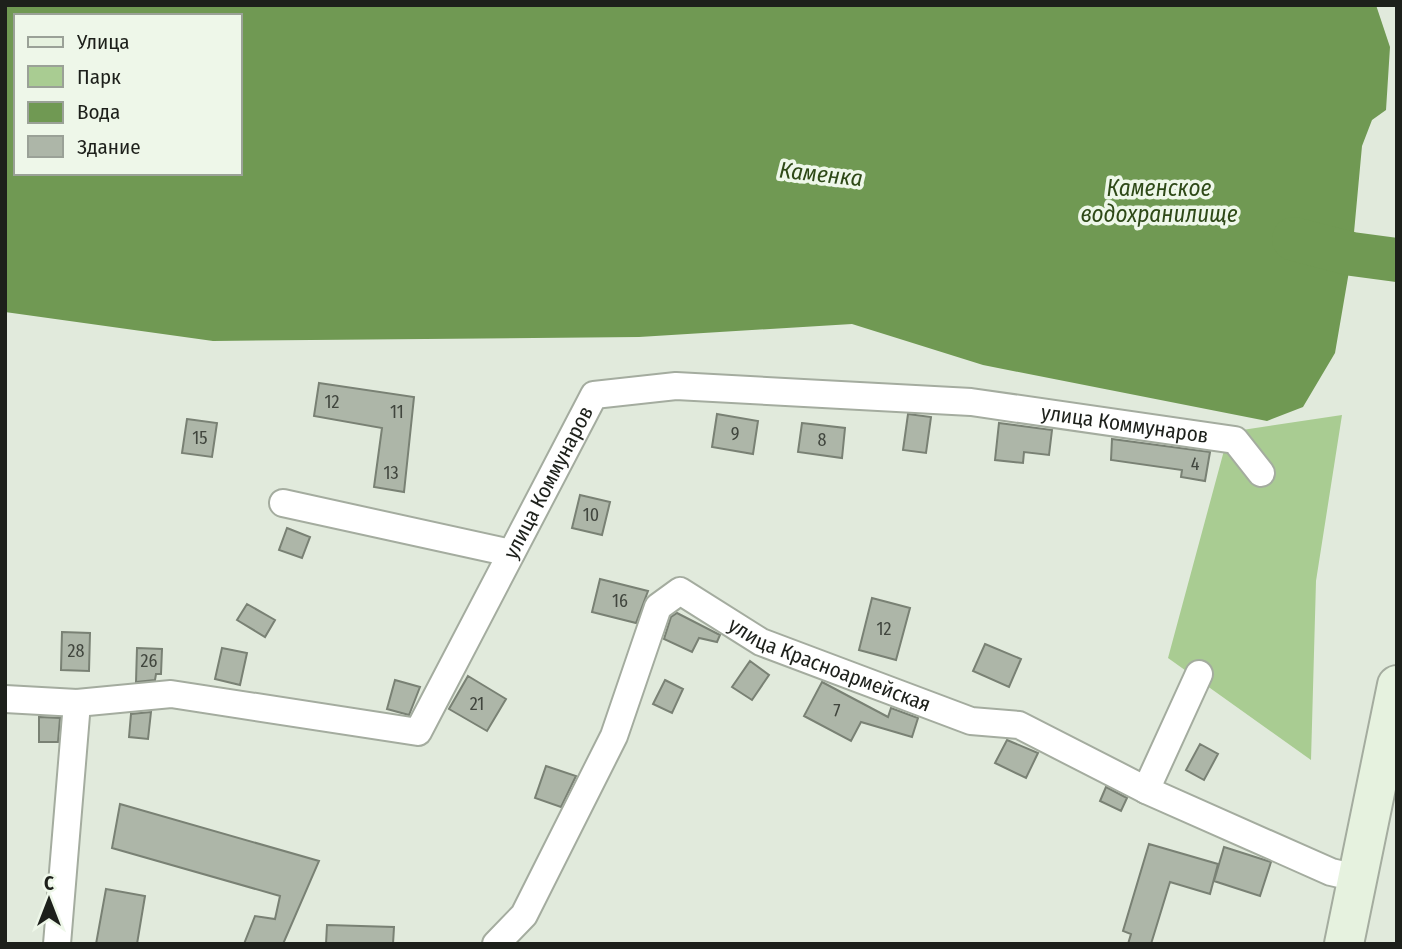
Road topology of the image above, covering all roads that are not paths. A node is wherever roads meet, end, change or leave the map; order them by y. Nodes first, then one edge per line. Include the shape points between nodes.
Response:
1 (1261, 472) dead end
2 (283, 503) dead end
3 (511, 553) junction
4 (1199, 674) dead end
5 (1397, 685) edge
6 (5, 699) edge
7 (77, 703) junction
8 (1146, 790) junction
9 (1357, 878) junction
10 (57, 944) edge
11 (496, 944) edge
12 (1344, 944) edge

1 - 3 street, улица Коммунаров via 1235,440 971,402 676,386 594,395
2 - 3 street
3 - 7 street, улица Коммунаров via 418,732 171,694
4 - 8 street
5 - 9 main road
6 - 7 street, улица Коммунаров
7 - 10 street
8 - 9 street, улица Красноармейская via 1331,872
8 - 11 street, улица Красноармейская via 1019,725 971,721 761,642 680,591 658,607 614,736 524,915
9 - 12 main road

